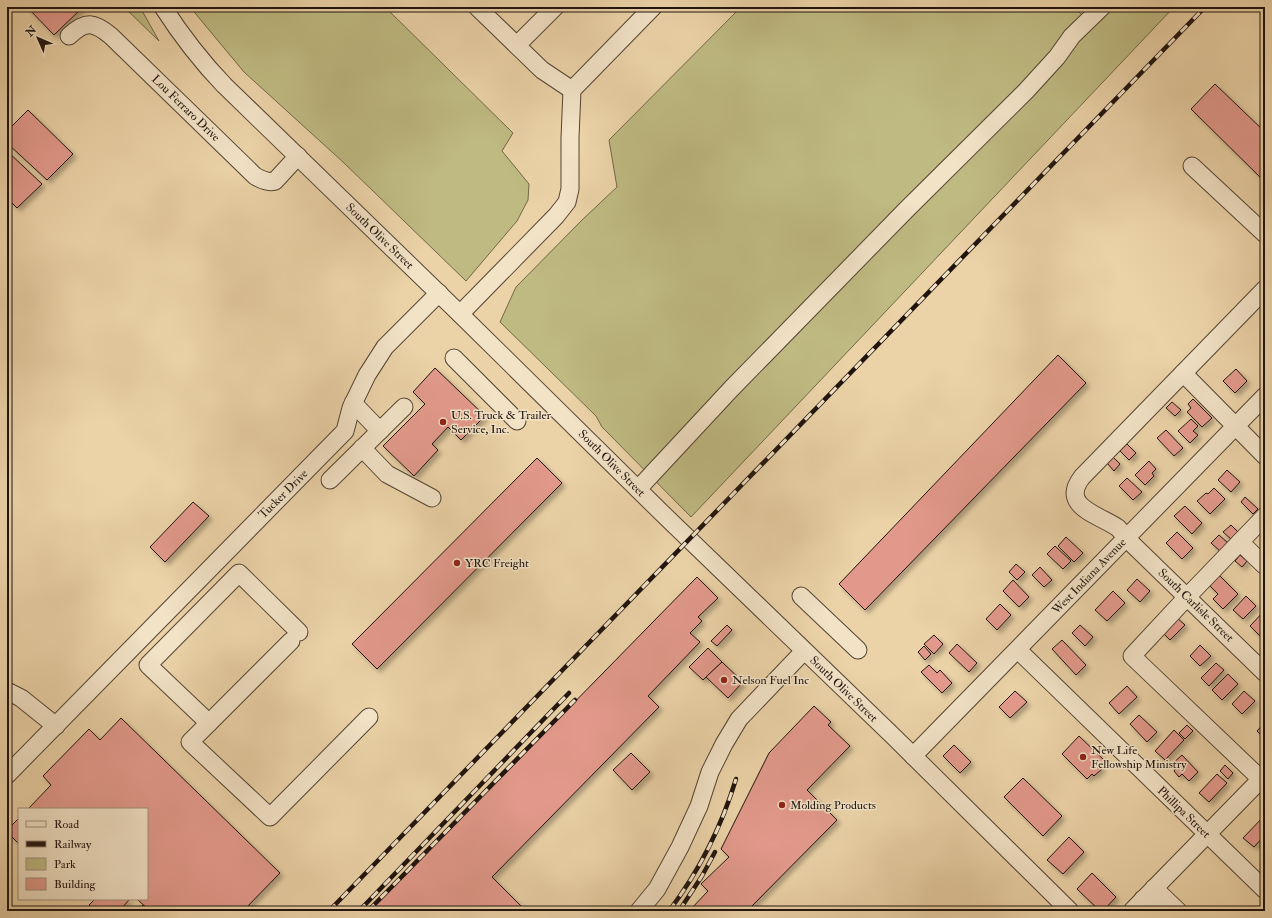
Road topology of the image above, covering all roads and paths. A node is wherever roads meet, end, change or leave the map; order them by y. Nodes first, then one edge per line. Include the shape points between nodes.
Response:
1 (163, 7) edge
2 (477, 7) edge
3 (555, 7) edge
4 (653, 7) edge
5 (1102, 7) edge
6 (70, 36) dead end
7 (517, 45) junction
8 (572, 90) junction
9 (298, 156) junction
10 (1192, 166) dead end
11 (1265, 234) edge
12 (1265, 289) edge
13 (439, 293) junction
14 (460, 314) junction
15 (454, 358) dead end
16 (1183, 372) junction
17 (1265, 396) edge
18 (353, 403) junction
19 (404, 407) dead end
20 (518, 421) dead end
21 (1236, 426) junction
22 (380, 431) junction
23 (362, 448) junction
24 (1265, 456) edge
25 (330, 480) dead end
26 (638, 489) junction
27 (432, 498) dead end
28 (1265, 516) edge
29 (1126, 538) junction
30 (1240, 542) junction
31 (1265, 566) edge
32 (801, 596) dead end
33 (1187, 596) junction
34 (858, 650) dead end
35 (1018, 650) junction
36 (804, 651) junction
37 (1265, 673) edge
38 (7, 691) edge
39 (369, 717) dead end
40 (209, 723) junction
41 (56, 726) junction
42 (913, 756) junction
43 (7, 775) edge
44 (1264, 779) edge
45 (1207, 834) junction
46 (1265, 890) edge
47 (1146, 902) edge
48 (639, 911) edge
49 (1070, 911) edge
50 (1178, 911) edge

1 - 9 street, South Olive Street via 214,74
2 - 7 street
3 - 7 street
4 - 8 street
5 - 26 street via 1072,36 1026,91 732,388
6 - 9 street, Lou Ferraro Drive via 85,25 107,32 262,180 275,180
7 - 8 street via 542,70
8 - 14 street via 570,189 567,202
9 - 13 street, South Olive Street
10 - 11 street
12 - 16 street, South Carlisle Street
13 - 14 street, South Olive Street
13 - 18 street, Tucker Drive via 385,347
14 - 26 street, South Olive Street
15 - 20 street
16 - 21 street
16 - 29 street, South Carlisle Street via 1077,484 1075,491 1079,503 1118,529
17 - 21 street, West Indiana Avenue
18 - 22 street
18 - 41 street, Tucker Drive via 345,431
19 - 22 street
21 - 24 street
21 - 29 street, West Indiana Avenue
22 - 23 street
23 - 25 street
23 - 27 street via 387,474
26 - 36 street, South Olive Street
28 - 30 street
29 - 33 street, South Carlisle Street
29 - 35 street, West Indiana Avenue
30 - 31 street
30 - 33 street
32 - 34 street
33 - 37 street, South Carlisle Street
33 - 44 street via 1132,656
35 - 42 street, West Indiana Avenue
35 - 45 street, Phillipa Street
36 - 42 street, South Olive Street
36 - 48 street via 739,719 710,772 699,806 680,848 657,889
38 - 41 street via 21,698
39 - 40 street via 270,817 190,742
40 - 40 street via 295,636 239,573 148,665
41 - 43 street, Tucker Drive
42 - 49 street, South Olive Street
44 - 45 street
45 - 46 street, Phillipa Street
45 - 47 street
47 - 50 street

